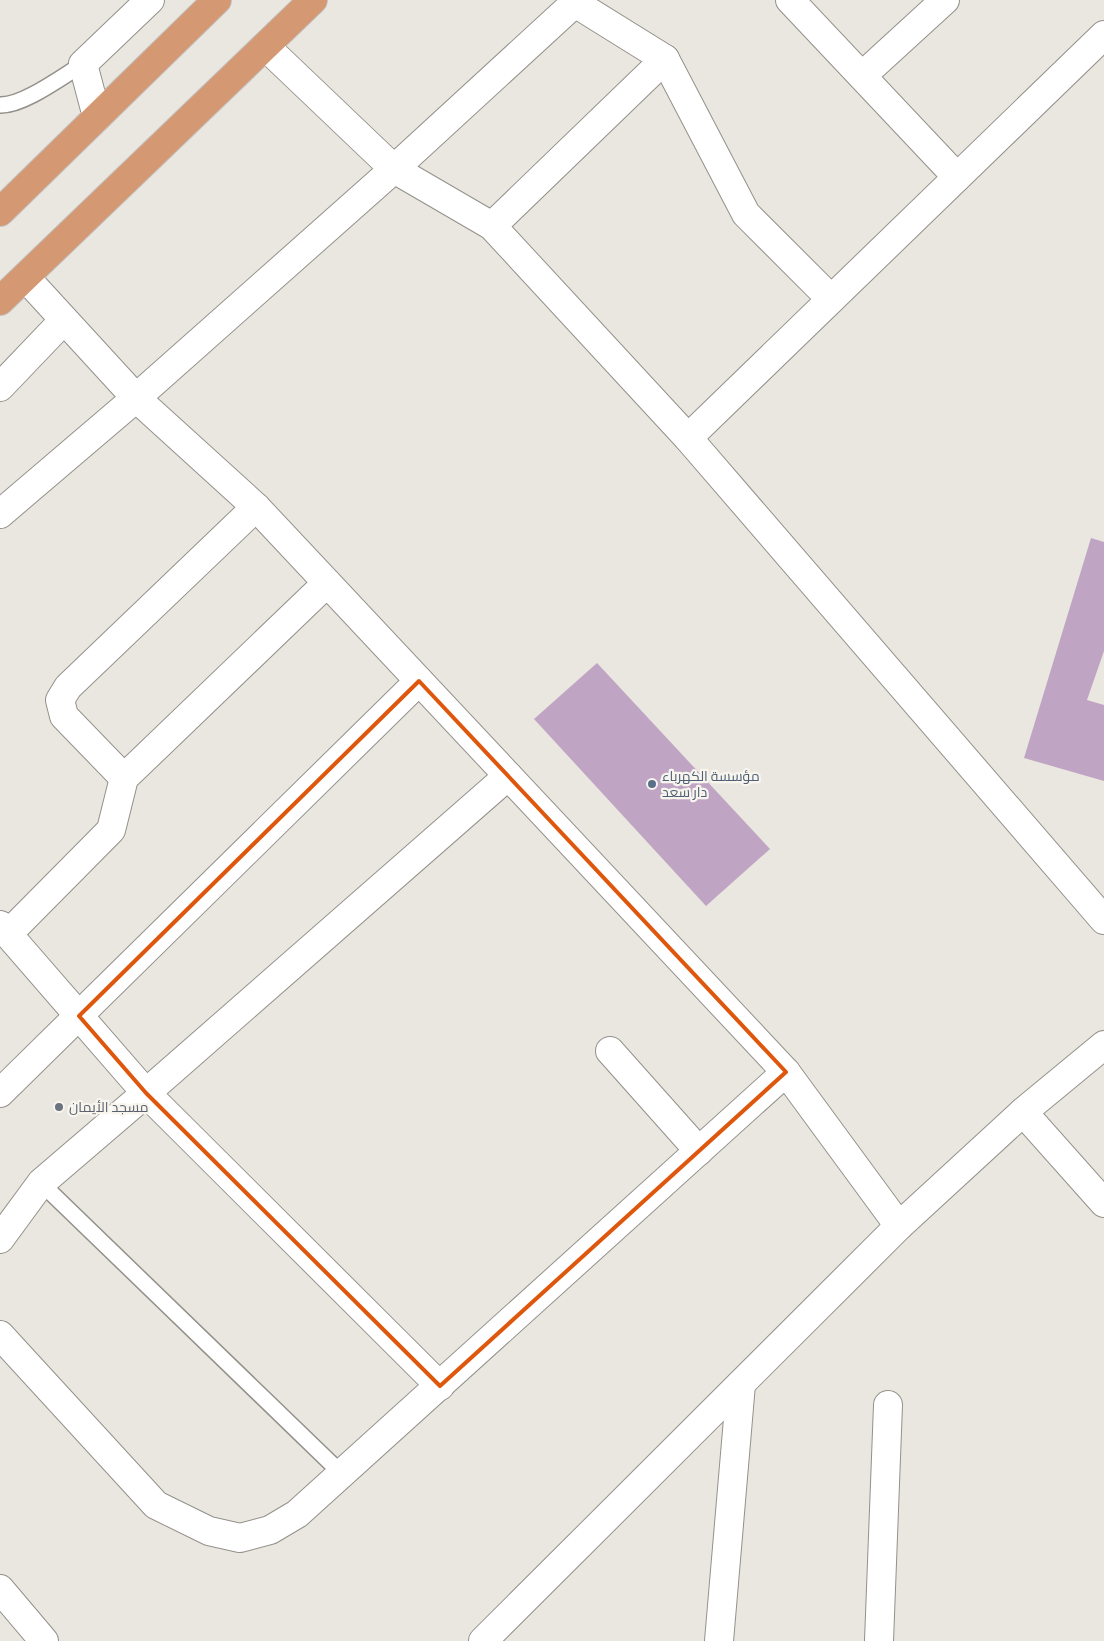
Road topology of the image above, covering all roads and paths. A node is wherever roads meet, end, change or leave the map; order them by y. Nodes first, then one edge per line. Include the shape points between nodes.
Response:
1 (150, 0) edge
2 (217, 0) edge
3 (313, 0) edge
4 (790, 0) edge
5 (945, 0) edge
6 (577, 1) edge
7 (1104, 35) edge
8 (266, 47) junction
9 (664, 59) junction
10 (83, 64) junction
11 (863, 75) junction
12 (0, 105) edge
13 (97, 117) junction
14 (394, 169) junction
15 (958, 176) junction
16 (0, 212) edge
17 (492, 226) junction
18 (26, 278) junction
19 (831, 299) junction
20 (0, 301) edge
21 (64, 320) junction
22 (0, 387) edge
23 (136, 398) junction
24 (688, 438) junction
25 (256, 507) junction
26 (0, 514) edge
27 (327, 583) junction
28 (419, 681) junction
29 (508, 776) junction
30 (124, 778) junction
31 (1104, 920) edge
32 (4, 930) edge
33 (79, 1016) junction
34 (1104, 1045) edge
35 (610, 1051) dead end
36 (786, 1072) junction
37 (0, 1093) edge
38 (146, 1093) junction
39 (1023, 1112) junction
40 (699, 1150) junction
41 (41, 1183) junction
42 (1104, 1203) edge
43 (900, 1226) junction
44 (0, 1240) edge
45 (0, 1335) edge
46 (740, 1384) junction
47 (440, 1386) junction
48 (888, 1405) dead end
49 (342, 1474) junction
50 (0, 1589) edge
51 (44, 1641) edge
52 (483, 1641) edge
53 (719, 1641) edge
54 (879, 1641) edge

1 - 10 street
2 - 13 highway
3 - 8 highway
4 - 11 street
5 - 11 street
6 - 9 street
6 - 14 street
7 - 15 street
8 - 14 street
8 - 18 highway
9 - 17 street
9 - 19 street via 746,214
10 - 12 lane via 27,98
10 - 13 street
11 - 15 street
13 - 16 highway
14 - 17 street
14 - 23 street
15 - 19 street
17 - 24 street
18 - 20 highway
18 - 21 street
19 - 24 street
21 - 22 street
21 - 23 street
23 - 25 street
23 - 26 street
24 - 31 street
25 - 27 street
25 - 30 street via 68,687 60,700 64,716
27 - 28 street
27 - 30 street
28 - 29 street
28 - 33 street
29 - 36 street
29 - 38 street
30 - 32 street via 111,830
32 - 33 street
33 - 37 street
33 - 38 street
34 - 39 street
35 - 40 street
36 - 40 street
36 - 43 street
38 - 41 street
38 - 47 street
39 - 42 street
39 - 43 street
40 - 47 street
41 - 44 street
41 - 49 lane
43 - 46 street
45 - 49 street via 156,1505 209,1531 240,1538 270,1530 297,1514
46 - 52 street
46 - 53 street
47 - 49 street
48 - 54 street
50 - 51 street

